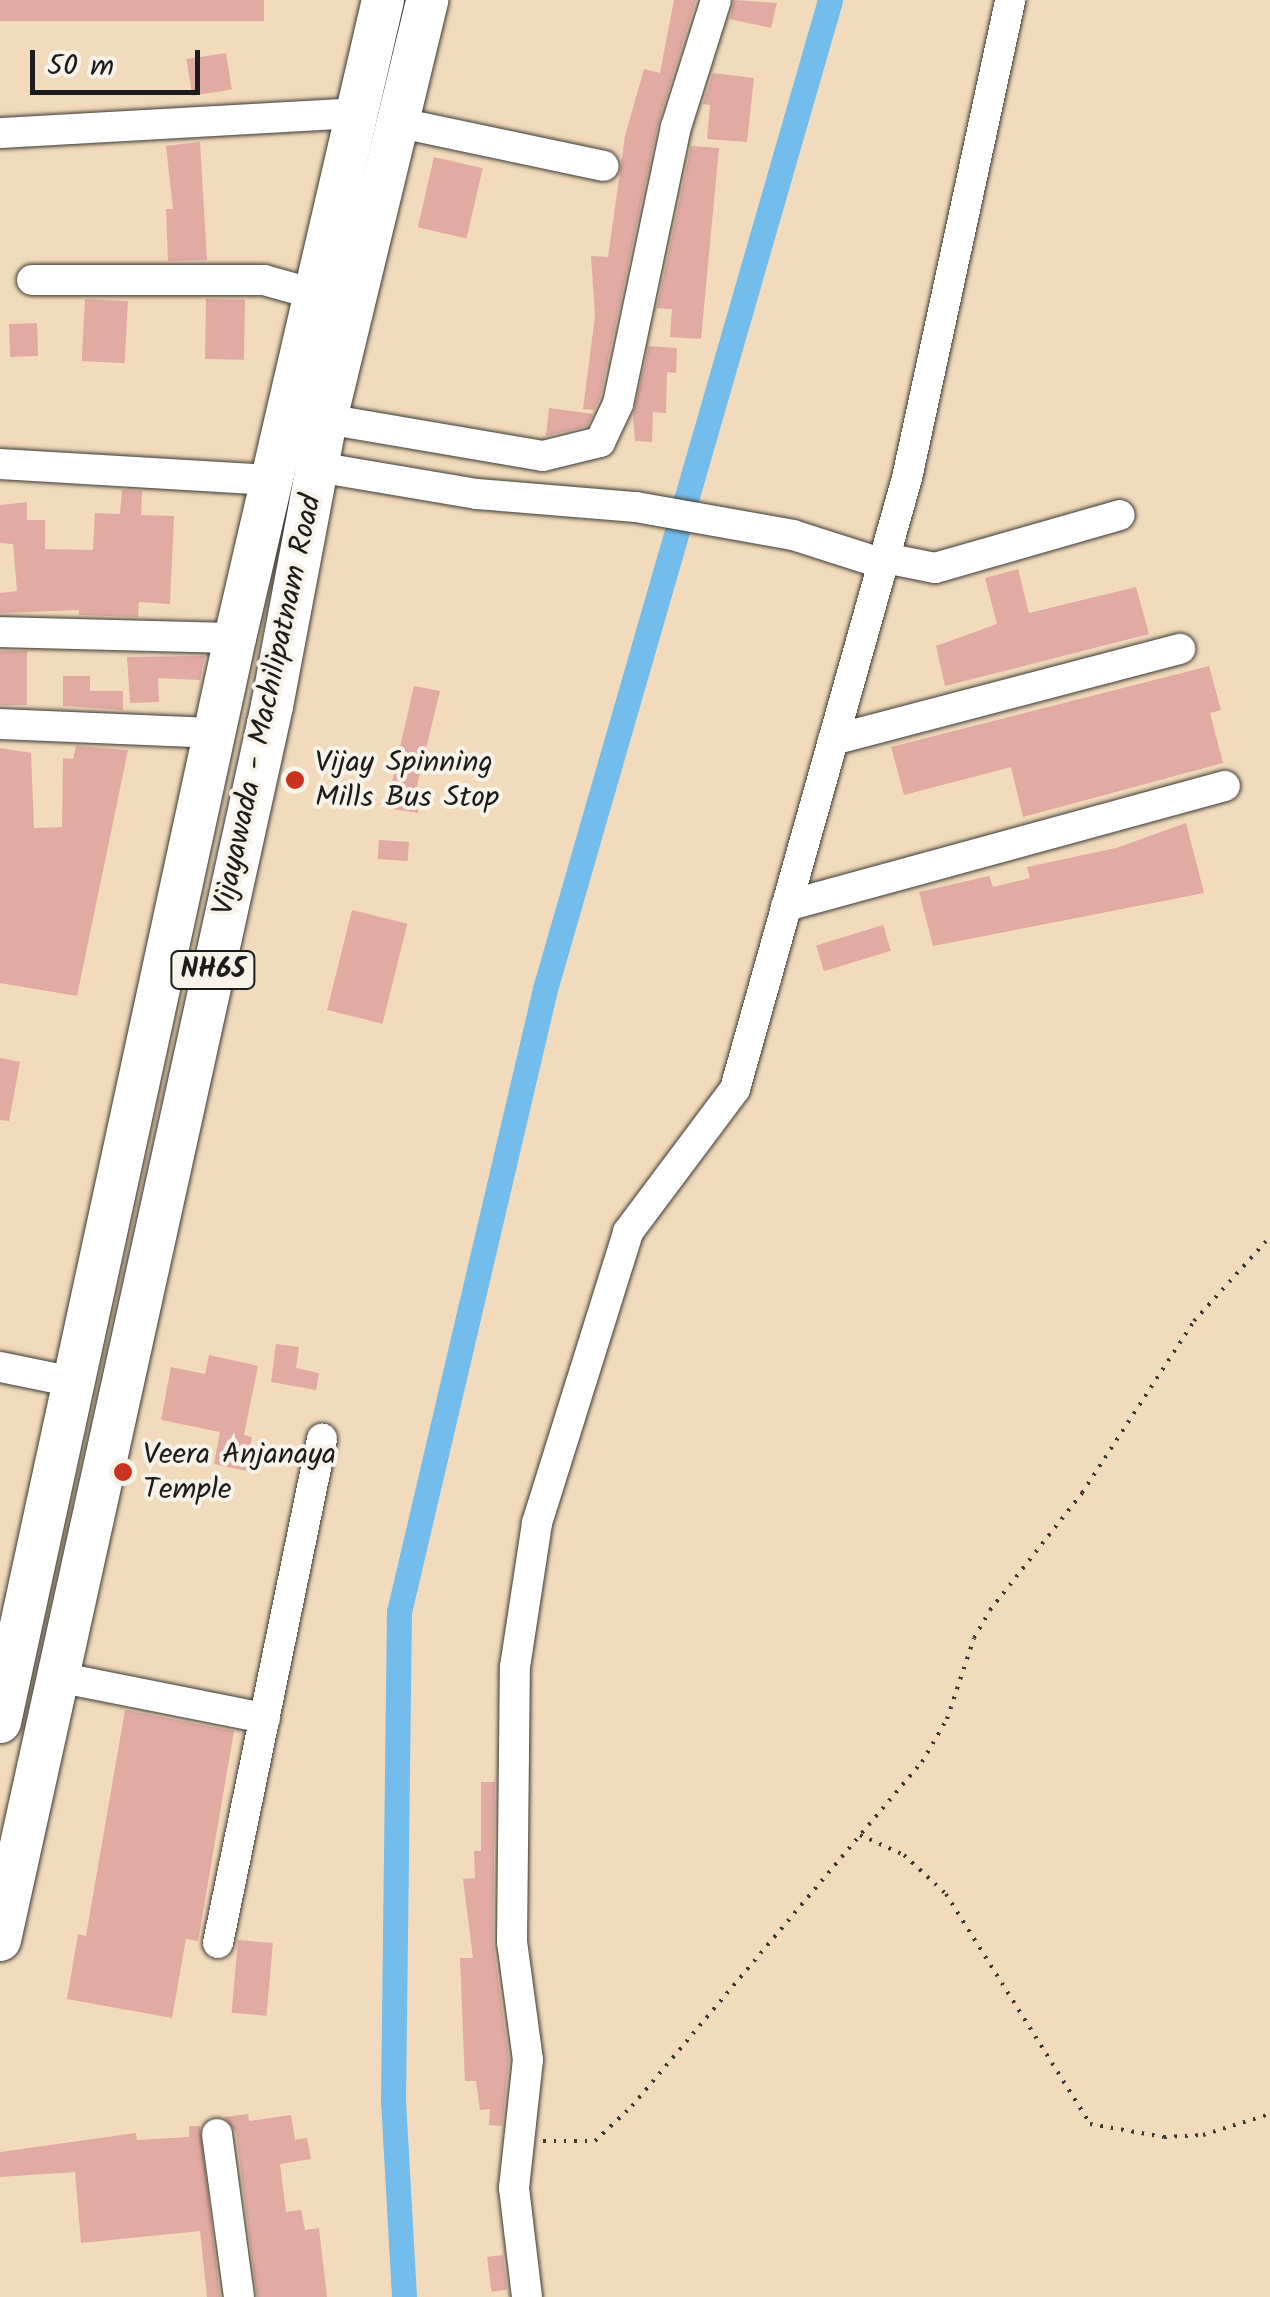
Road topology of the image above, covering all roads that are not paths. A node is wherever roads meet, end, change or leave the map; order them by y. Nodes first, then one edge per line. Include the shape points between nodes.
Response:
1 (383, 0) edge
2 (427, 0) edge
3 (716, 0) edge
4 (1010, 0) edge
5 (358, 113) junction
6 (400, 123) junction
7 (0, 133) edge
8 (604, 166) dead end
9 (32, 280) dead end
10 (314, 294) junction
11 (326, 420) junction
12 (0, 464) edge
13 (317, 467) junction
14 (271, 480) junction
15 (1120, 515) dead end
16 (884, 561) junction
17 (0, 632) edge
18 (234, 638) junction
19 (1180, 648) dead end
20 (0, 724) edge
21 (214, 733) junction
22 (834, 740) junction
23 (1225, 786) dead end
24 (786, 906) junction
25 (0, 1367) edge
26 (74, 1382) junction
27 (322, 1439) dead end
28 (57, 1677) junction
29 (265, 1718) junction
30 (0, 1722) edge
31 (0, 1940) edge
32 (218, 1943) dead end
33 (218, 2134) dead end
34 (239, 2297) edge
35 (528, 2297) edge

1 - 5 highway, Vijayawada - Machilipatnam Road / NH65
2 - 6 highway, Vijayawada - Machilipatnam Road / NH65
3 - 11 street via 676,127 618,404 600,442 543,456
4 - 16 street
5 - 7 street
5 - 10 highway, Vijayawada - Machilipatnam Road / NH65
6 - 8 street
6 - 11 highway, Vijayawada - Machilipatnam Road / NH65
9 - 10 street via 264,280
10 - 14 highway, Vijayawada - Machilipatnam Road / NH65
11 - 13 highway, Vijayawada - Machilipatnam Road / NH65
12 - 14 street
13 - 16 street via 477,494 636,507 792,535
13 - 28 highway, Vijayawada - Machilipatnam Road / NH65 via 272,706
14 - 18 highway, Vijayawada - Machilipatnam Road / NH65
15 - 16 street via 935,568
16 - 22 street
17 - 18 street
18 - 21 highway, Vijayawada - Machilipatnam Road / NH65
19 - 22 street
20 - 21 street
21 - 26 highway, Vijayawada - Machilipatnam Road / NH65
22 - 24 street
23 - 24 street
24 - 35 street via 735,1090 628,1232 538,1523 516,1668 512,1942 528,2060 514,2188
25 - 26 street
26 - 30 highway, Vijayawada - Machilipatnam Road / NH65
27 - 29 street
28 - 29 street
28 - 31 highway, Vijayawada - Machilipatnam Road / NH65
29 - 32 street
33 - 34 street

